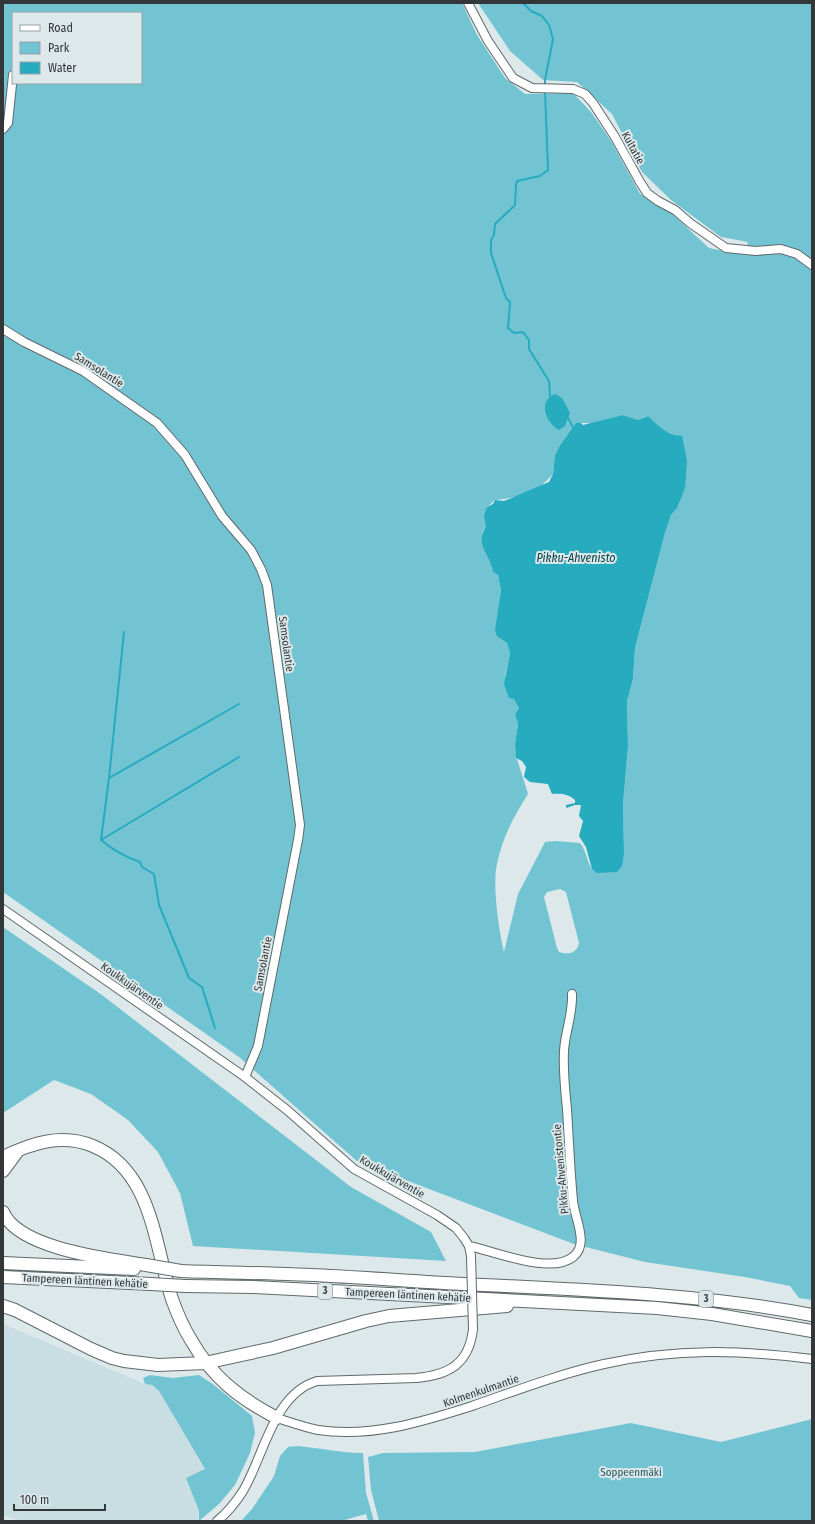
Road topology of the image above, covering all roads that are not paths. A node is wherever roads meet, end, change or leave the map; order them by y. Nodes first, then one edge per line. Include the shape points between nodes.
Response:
1 (468, 3) edge
2 (12, 84) edge
3 (3, 129) edge
4 (812, 265) edge
5 (3, 329) edge
6 (3, 909) edge
7 (572, 994) dead end
8 (245, 1077) junction
9 (21, 1148) junction
10 (3, 1157) edge
11 (3, 1171) edge
12 (3, 1212) edge
13 (469, 1246) junction
14 (3, 1263) edge
15 (147, 1268) junction
16 (3, 1277) edge
17 (559, 1302) junction
18 (3, 1306) edge
19 (812, 1315) edge
20 (812, 1331) edge
21 (812, 1358) edge
22 (205, 1362) junction
23 (277, 1418) junction
24 (217, 1521) edge

1 - 4 street, Kultatie via 488,41 513,78 532,88 573,89 585,94 615,137 640,182 658,201 676,210 726,248 756,251 781,248 797,254
2 - 3 street via 8,123
5 - 8 street, Samsolantie via 83,370 157,423 185,455 222,516 251,550 265,580 300,825 258,1046
6 - 8 street, Koukkujärventie
7 - 13 street, Pikku-Ahvenistontie via 573,1007 564,1051 573,1203 580,1229 579,1251 563,1262 538,1262 512,1259
8 - 13 street, Koukkujärventie via 354,1169 456,1228
9 - 10 highway
9 - 11 highway
9 - 22 highway via 52,1140 79,1141 109,1154 128,1172 139,1188 148,1209 172,1299 180,1319
12 - 15 highway via 14,1227 33,1240
13 - 23 street, Koukkujärventie, bridge via 472,1342 468,1352 456,1365 444,1373 428,1377 317,1381 296,1392
14 - 15 highway, Tampereen läntinen kehätie / 3
15 - 19 highway, Tampereen läntinen kehätie / 3, bridge via 647,1293
16 - 17 highway, Tampereen läntinen kehätie / 3, bridge
17 - 20 highway, Tampereen läntinen kehätie / 3 via 712,1314
17 - 22 highway via 389,1316 273,1348
18 - 22 highway via 112,1358 158,1365
21 - 23 street, Kolmenkulmantie via 726,1351 689,1352 632,1359 581,1370 430,1420 384,1429 340,1432 318,1430
22 - 23 highway via 234,1392
23 - 24 street via 244,1490

